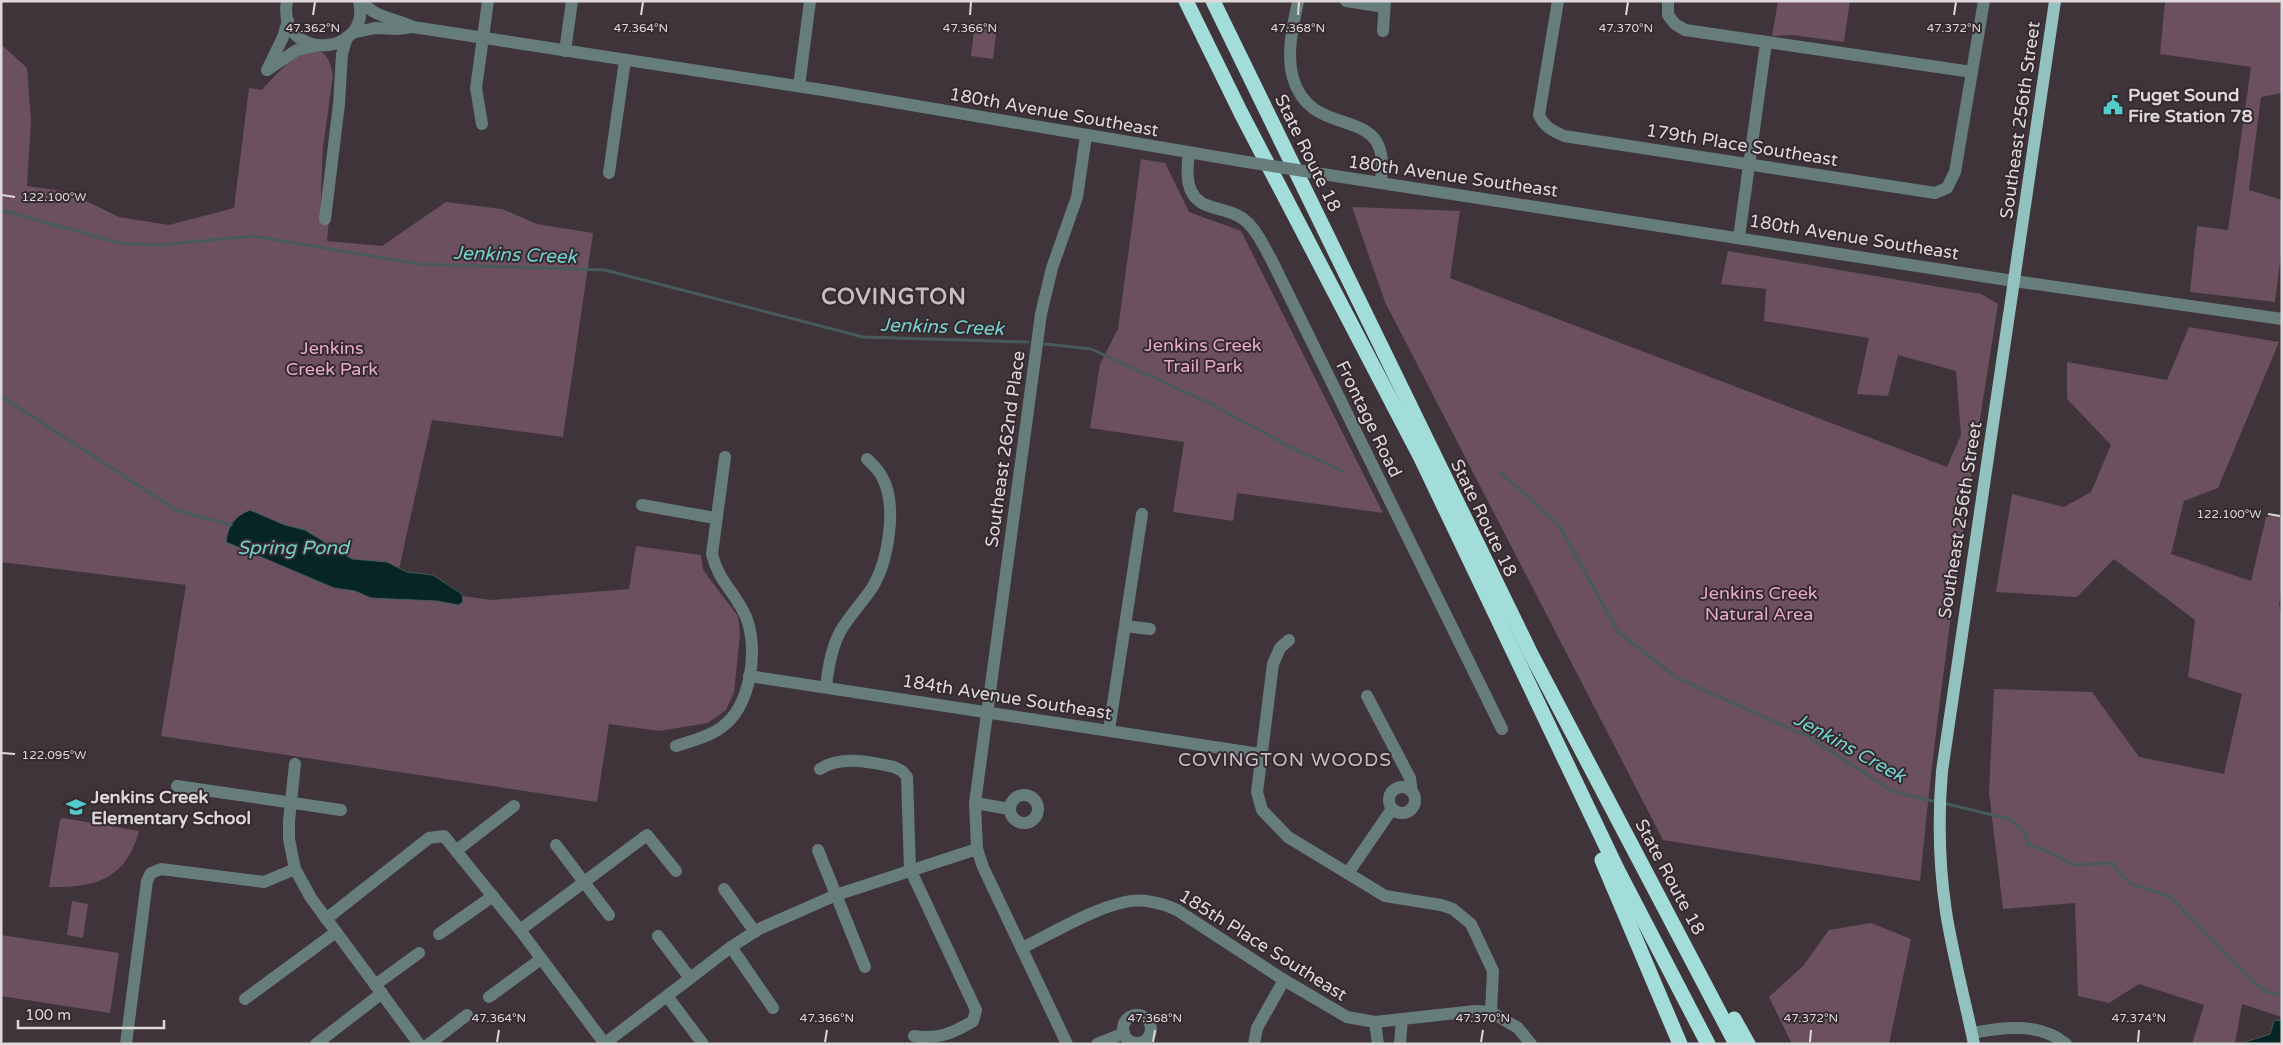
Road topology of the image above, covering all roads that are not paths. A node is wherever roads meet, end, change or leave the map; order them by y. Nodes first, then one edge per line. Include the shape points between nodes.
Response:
1 (360, 1) edge
2 (488, 1) edge
3 (572, 1) edge
4 (810, 1) edge
5 (1186, 1) edge
6 (1213, 1) edge
7 (1298, 1) edge
8 (1346, 1) edge
9 (1558, 1) edge
10 (1668, 1) edge
11 (1984, 1) edge
12 (2055, 1) edge
13 (285, 3) edge
14 (1385, 4) edge
15 (288, 21) junction
16 (413, 27) junction
17 (1382, 31) dead end
18 (349, 35) junction
19 (482, 38) junction
20 (1766, 43) junction
21 (319, 46) junction
22 (565, 51) junction
23 (625, 60) junction
24 (1972, 72) junction
25 (340, 78) junction
26 (798, 86) junction
27 (482, 124) dead end
28 (1086, 136) junction
29 (1189, 153) junction
30 (1750, 164) junction
31 (609, 173) dead end
32 (1381, 183) junction
33 (324, 219) dead end
34 (1740, 237) junction
35 (2014, 281) junction
36 (2282, 319) edge
37 (725, 456) dead end
38 (1427, 457) junction
39 (867, 460) dead end
40 (1449, 504) junction
41 (642, 505) dead end
42 (1142, 514) dead end
43 (716, 518) junction
44 (1124, 626) junction
45 (1150, 630) dead end
46 (1289, 640) dead end
47 (1523, 671) junction
48 (749, 676) junction
49 (826, 687) junction
50 (1367, 696) dead end
51 (988, 712) junction
52 (1502, 729) dead end
53 (1108, 730) junction
54 (676, 746) dead end
55 (1260, 754) junction
56 (295, 764) dead end
57 (820, 768) dead end
58 (177, 786) dead end
59 (1412, 792) junction
60 (290, 802) junction
61 (975, 803) junction
62 (514, 806) dead end
63 (1010, 809) dead end
64 (1392, 809) junction
65 (341, 810) dead end
66 (556, 845) dead end
67 (977, 849) junction
68 (457, 850) junction
69 (818, 850) dead end
70 (1640, 861) junction
71 (295, 869) junction
72 (910, 870) junction
73 (676, 871) dead end
74 (1348, 872) junction
75 (584, 882) junction
76 (724, 889) dead end
77 (836, 895) junction
78 (493, 896) junction
79 (609, 915) dead end
80 (326, 919) junction
81 (520, 930) junction
82 (336, 932) junction
83 (755, 932) junction
84 (439, 934) dead end
85 (658, 936) dead end
86 (731, 947) junction
87 (1022, 948) junction
88 (419, 953) dead end
89 (541, 959) junction
90 (865, 967) dead end
91 (690, 978) junction
92 (1284, 980) junction
93 (378, 989) junction
94 (667, 996) junction
95 (490, 997) dead end
96 (245, 999) dead end
97 (773, 1008) dead end
98 (1490, 1012) junction
99 (467, 1015) dead end
100 (1402, 1019) junction
101 (1375, 1022) junction
102 (1124, 1033) dead end
103 (914, 1036) dead end
104 (1973, 1038) edge
105 (126, 1044) edge
106 (316, 1044) edge
107 (419, 1044) edge
108 (430, 1044) edge
109 (605, 1044) edge
110 (703, 1044) edge
111 (1067, 1044) edge
112 (1098, 1044) edge
113 (1254, 1044) edge
114 (1378, 1044) edge
115 (1400, 1044) edge
116 (1530, 1044) edge
117 (1680, 1044) edge
118 (1708, 1044) edge
119 (1736, 1044) edge
120 (1748, 1044) edge
121 (2066, 1044) edge

1 - 16 street, 180th Avenue Southeast via 380,16 400,20
1 - 18 street via 358,20
2 - 19 street
3 - 22 street
4 - 26 street
5 - 38 highway, State Route 18 via 1241,113
6 - 38 highway, State Route 18
7 - 32 street via 1290,54 1298,89 1316,111 1361,129 1376,140 1382,157
8 - 14 street
9 - 30 street, 179th Place Southeast via 1539,115 1546,126 1564,136
10 - 20 street via 1668,14 1684,30
11 - 24 street
12 - 35 main road, Southeast 256th Street
13 - 15 street
14 - 17 street
15 - 21 street via 298,37
15 - 21 street, 180th Avenue Southeast via 267,70 297,50
16 - 18 street, 180th Avenue Southeast via 375,28
16 - 19 street, 180th Avenue Southeast
18 - 21 street, 180th Avenue Southeast via 340,42
18 - 25 street via 343,48
19 - 22 street, 180th Avenue Southeast
19 - 27 street via 476,88
20 - 24 street
20 - 30 street
21 - 25 street via 334,61
22 - 23 street, 180th Avenue Southeast
23 - 26 street, 180th Avenue Southeast
23 - 31 street
24 - 30 street, 179th Place Southeast via 1956,172 1941,192
25 - 33 street
26 - 28 street, 180th Avenue Southeast
28 - 29 street, 180th Avenue Southeast
28 - 51 street, Southeast 262nd Place via 1076,197 1052,268 1041,314
29 - 32 street, 180th Avenue Southeast, bridge
29 - 52 street, Frontage Road via 1187,178 1197,200 1242,218 1256,232 1271,259
30 - 34 street
32 - 34 street, 180th Avenue Southeast
34 - 35 street, 180th Avenue Southeast
35 - 36 street, 180th Avenue Southeast
35 - 104 main road, Southeast 256th Street via 1939,801 1946,914
37 - 43 street
38 - 40 highway, State Route 18
39 - 49 street via 888,489 889,533 873,586 847,621 834,647
40 - 47 highway, State Route 18
40 - 70 highway, State Route 18
41 - 43 street
42 - 44 street
43 - 48 street via 712,554 716,570 747,619 751,644
44 - 45 street
44 - 53 street
46 - 55 street via 1280,648 1273,664
47 - 117 highway
47 - 118 highway, State Route 18 via 1617,869
48 - 49 street, 184th Avenue Southeast
48 - 54 street via 739,707 730,720 721,728
49 - 51 street, 184th Avenue Southeast
50 - 59 street via 1410,778
51 - 53 street, 184th Avenue Southeast
51 - 61 street, Southeast 262nd Place
53 - 55 street, 184th Avenue Southeast
55 - 74 street via 1257,792 1262,810 1288,837
56 - 60 street
57 - 72 street via 844,760 884,765 902,771 908,782
58 - 60 street
59 - 64 street via 1415,800 1412,809 1404,813
59 - 64 street via 1401,786 1393,790 1388,801
60 - 65 street
60 - 71 street via 289,839
61 - 63 street
61 - 67 street, Southeast 262nd Place
62 - 68 street
64 - 74 street
66 - 75 street
67 - 72 street
67 - 87 street, Southeast 262nd Place
68 - 78 street
68 - 80 street via 447,838 440,835 429,838
69 - 77 street
70 - 119 highway, State Route 18
70 - 120 highway
71 - 80 street
71 - 105 street via 264,882 154,870 147,880
72 - 77 street
72 - 103 street via 975,1006 976,1015 950,1034 934,1038
73 - 75 street via 646,835
74 - 98 street via 1385,896 1441,905 1466,919 1493,971
75 - 79 street
75 - 81 street
76 - 83 street
77 - 83 street
77 - 90 street
78 - 81 street
78 - 84 street
80 - 82 street
81 - 89 street
82 - 93 street
82 - 96 street
83 - 86 street
85 - 91 street
86 - 91 street
86 - 97 street
87 - 92 street, 185th Place Southeast via 1126,902 1161,902
87 - 111 street, Southeast 262nd Place
88 - 93 street
89 - 95 street
89 - 109 street
91 - 94 street
92 - 101 street, 185th Place Southeast via 1347,1017
92 - 113 street via 1258,1028
93 - 106 street
93 - 107 street
94 - 109 street
94 - 110 street
98 - 100 street, 185th Place Southeast
98 - 116 street via 1518,1028
99 - 108 street
100 - 101 street, 185th Place Southeast
100 - 115 street
101 - 114 street
102 - 112 street
104 - 121 street via 2014,1027 2044,1033

